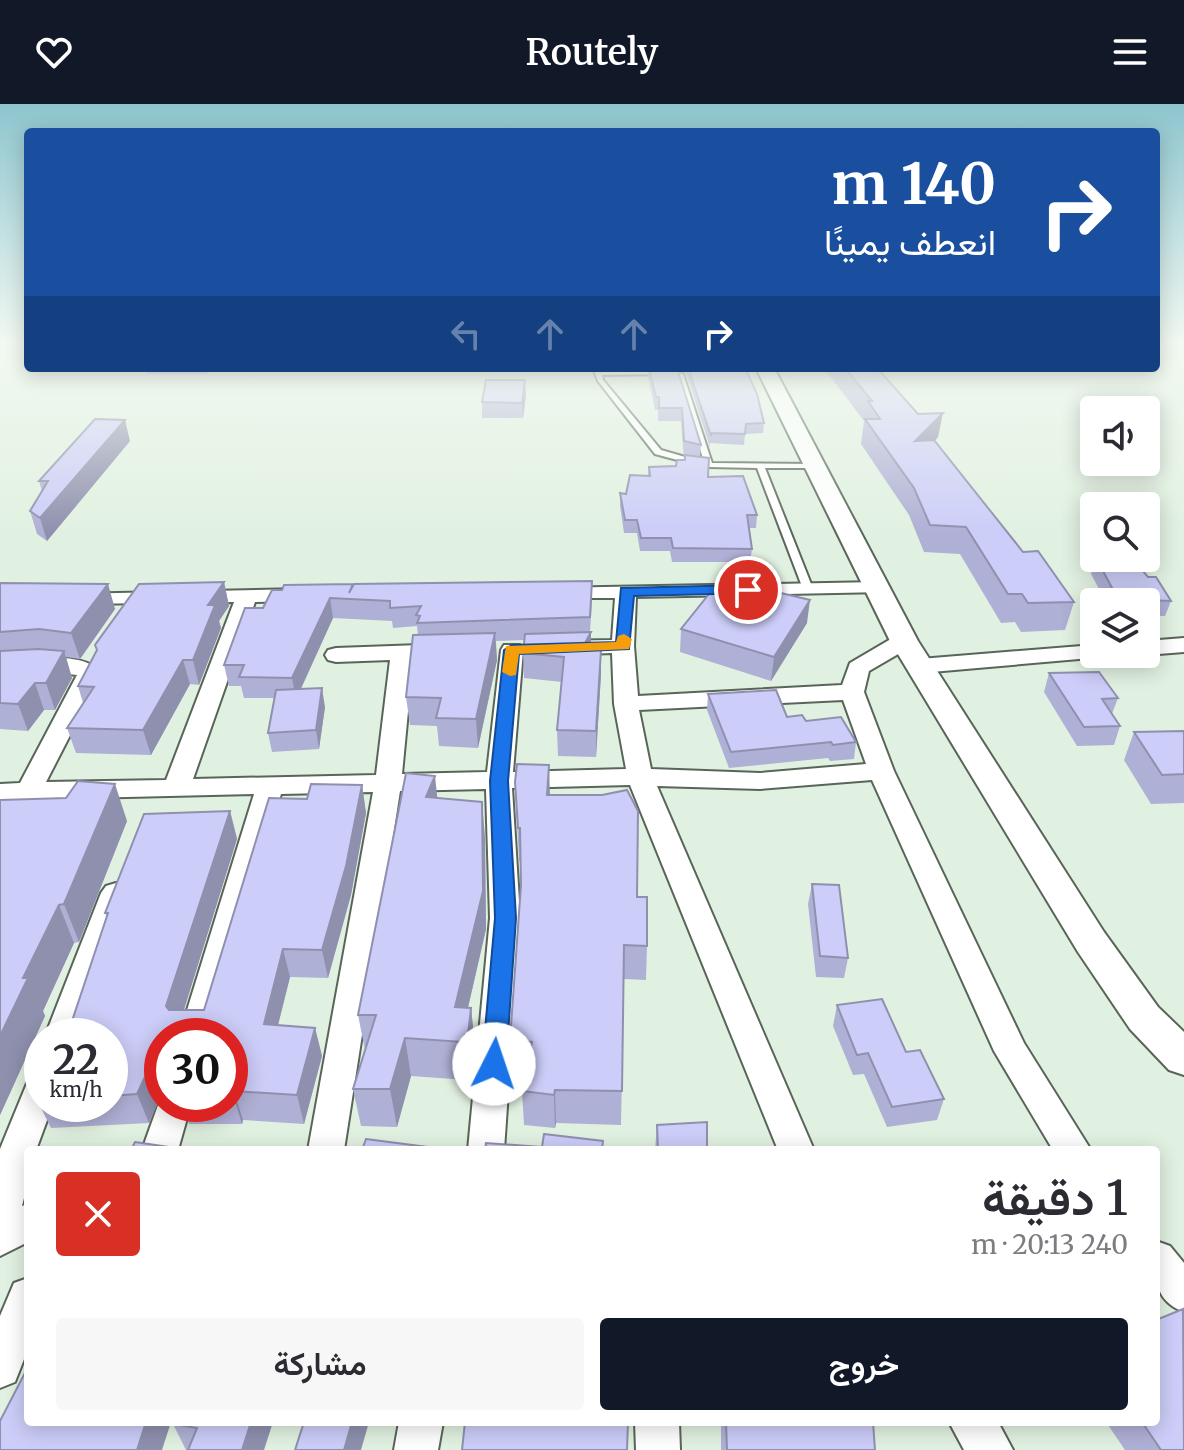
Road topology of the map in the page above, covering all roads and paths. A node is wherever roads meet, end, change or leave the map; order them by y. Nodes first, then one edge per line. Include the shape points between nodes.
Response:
1 (625, 408) edge
2 (691, 408) edge
3 (785, 408) edge
4 (709, 465) junction
5 (760, 465) junction
6 (813, 466) junction
7 (878, 588) junction
8 (808, 589) junction
9 (626, 592) junction
10 (532, 593) edge
11 (326, 595) edge
12 (247, 596) junction
13 (138, 597) junction
14 (61, 598) edge
15 (121, 621) edge
16 (1184, 645) edge
17 (623, 646) junction
18 (1160, 647) edge
19 (449, 652) edge
20 (1080, 652) edge
21 (402, 653) junction
22 (912, 653) junction
23 (336, 655) dead end
24 (0, 668) edge
25 (852, 692) junction
26 (626, 704) junction
27 (881, 771) junction
28 (640, 777) junction
29 (499, 781) junction
30 (388, 783) junction
31 (270, 786) junction
32 (166, 789) junction
33 (14, 792) edge
34 (0, 818) edge
35 (145, 818) edge
36 (129, 861) edge
37 (68, 1018) edge
38 (200, 1018) edge
39 (1184, 1058) edge
40 (28, 1122) edge
41 (169, 1122) edge
42 (161, 1146) edge
43 (327, 1146) edge
44 (486, 1146) edge
45 (794, 1146) edge
46 (1070, 1146) edge
47 (0, 1220) edge
48 (24, 1223) edge
49 (0, 1238) edge
50 (1160, 1264) edge
51 (1184, 1293) edge
52 (24, 1307) edge
53 (0, 1367) edge
54 (420, 1426) edge
55 (657, 1426) edge
56 (974, 1426) edge
57 (416, 1450) edge
58 (658, 1450) edge
59 (991, 1450) edge

1 - 4 lane via 658,452
2 - 4 lane
3 - 6 street
4 - 5 lane
5 - 6 lane
5 - 8 lane
6 - 7 street
7 - 8 street
7 - 22 street
8 - 9 street
9 - 10 street
9 - 17 street
11 - 12 street
12 - 13 street
12 - 32 street
13 - 14 street
13 - 15 street
16 - 18 street
17 - 26 street
17 - 29 street via 520,649
19 - 21 street
20 - 22 street
21 - 23 street
21 - 30 street
22 - 25 street via 858,668
22 - 39 street via 1091,942 1144,1018
24 - 33 street via 91,664 88,682
25 - 26 street
25 - 27 street
26 - 28 street
27 - 28 street via 760,781
27 - 46 street via 1011,1051
28 - 29 street
28 - 45 street
29 - 30 street
29 - 44 street via 505,918
30 - 31 street
30 - 43 street
31 - 32 street
31 - 38 street
32 - 33 street
32 - 35 street
33 - 34 street
36 - 37 street
40 - 47 street
41 - 42 street
48 - 49 street
50 - 51 street
52 - 53 street
54 - 57 street
55 - 58 street
56 - 59 street

